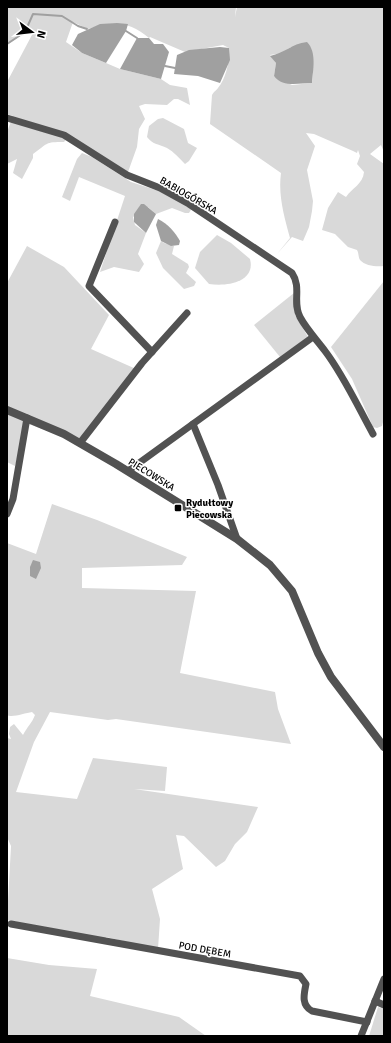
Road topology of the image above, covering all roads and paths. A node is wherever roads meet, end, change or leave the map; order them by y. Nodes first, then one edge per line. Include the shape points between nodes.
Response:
1 (7, 118) edge
2 (115, 222) dead end
3 (187, 313) dead end
4 (313, 337) junction
5 (152, 352) junction
6 (7, 410) edge
7 (27, 418) junction
8 (193, 424) junction
9 (373, 434) dead end
10 (80, 443) junction
11 (128, 471) junction
12 (7, 514) edge
13 (237, 539) junction
14 (384, 747) edge
15 (12, 924) dead end
16 (384, 979) edge
17 (375, 1001) junction
18 (384, 1005) edge
19 (366, 1022) junction
20 (361, 1036) edge

1 - 4 street, BABIOGÓRSKA via 64,135 127,175 160,188 189,204 292,273 297,280 299,316
2 - 5 street via 89,286
3 - 5 street
4 - 8 street
4 - 9 street, BABIOGÓRSKA via 326,352
5 - 10 street
6 - 7 street, PIECOWSKA
7 - 10 street, PIECOWSKA
7 - 12 street via 13,499
8 - 11 street
8 - 13 street
10 - 11 street, PIECOWSKA
11 - 13 street, PIECOWSKA
13 - 14 street, PIECOWSKA via 270,565 292,591 331,678
15 - 19 street, POD DĘBEM via 300,976 306,984 304,1003 307,1008
16 - 17 street
17 - 18 street
17 - 19 street
19 - 20 street

